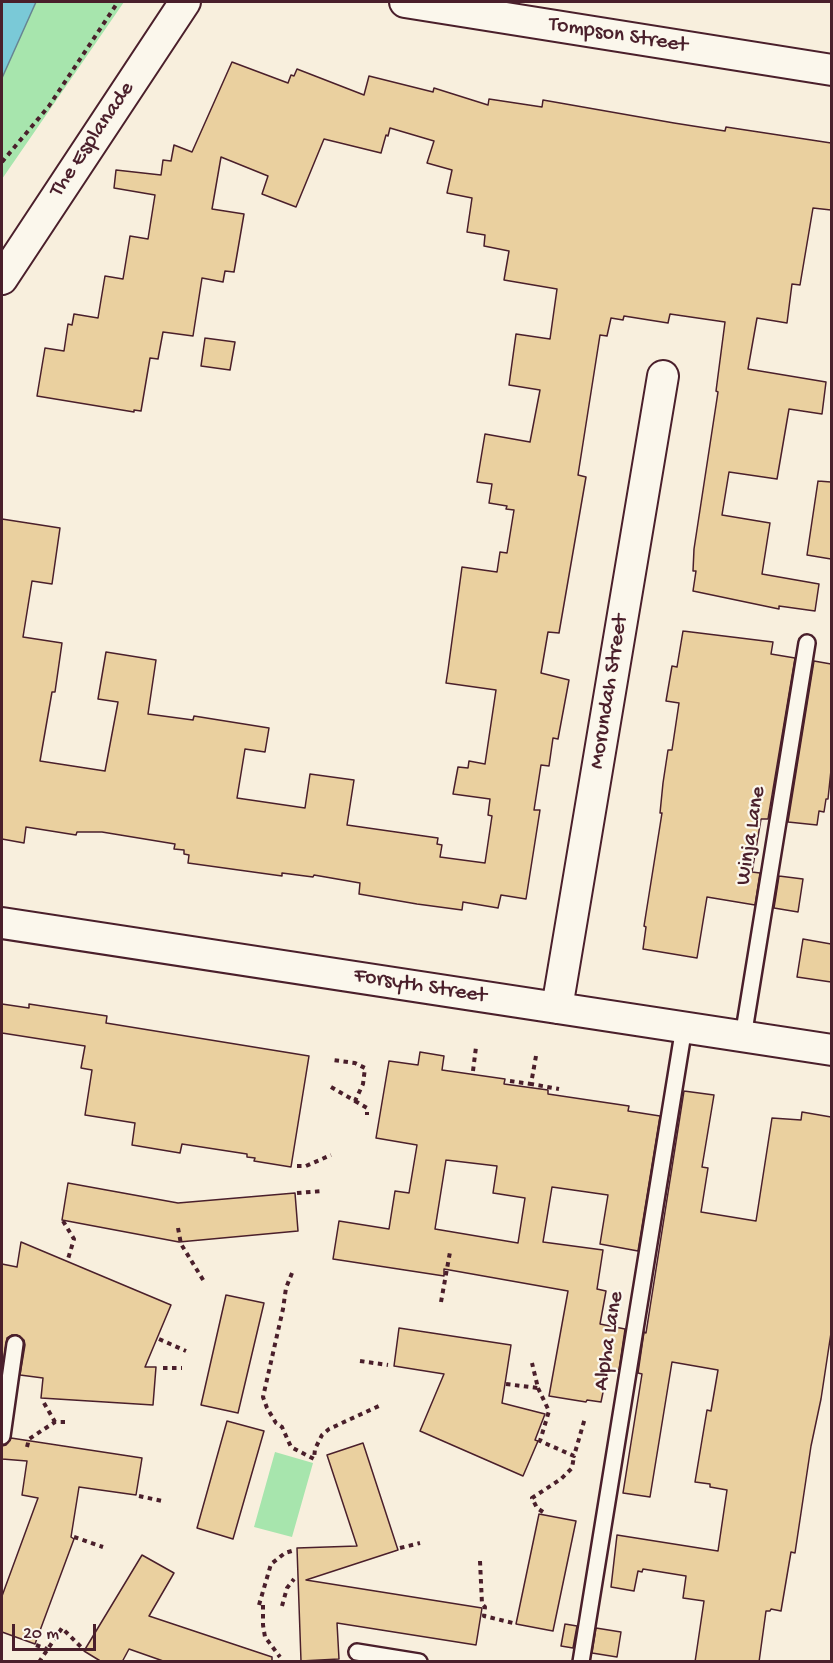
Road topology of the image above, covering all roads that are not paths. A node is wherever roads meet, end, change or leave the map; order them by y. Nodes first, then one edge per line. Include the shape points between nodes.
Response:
1 (186, 2) edge
2 (405, 2) edge
3 (831, 70) edge
4 (2, 279) edge
5 (663, 376) dead end
6 (807, 643) dead end
7 (4, 922) edge
8 (557, 1008) junction
9 (684, 1027) junction
10 (743, 1037) junction
11 (831, 1050) edge
12 (15, 1344) dead end
13 (2, 1436) edge
14 (357, 1652) dead end
15 (419, 1662) edge
16 (581, 1662) edge

1 - 4 street, The Esplanade
2 - 3 street, Tompson Street
5 - 8 street, Morundah Street
6 - 10 lane, Winja Lane
7 - 8 street, Forsyth Street
8 - 9 street, Forsyth Street
9 - 10 street, Forsyth Street
9 - 16 lane, Alpha Lane
10 - 11 street, Forsyth Street
12 - 13 lane
14 - 15 lane

